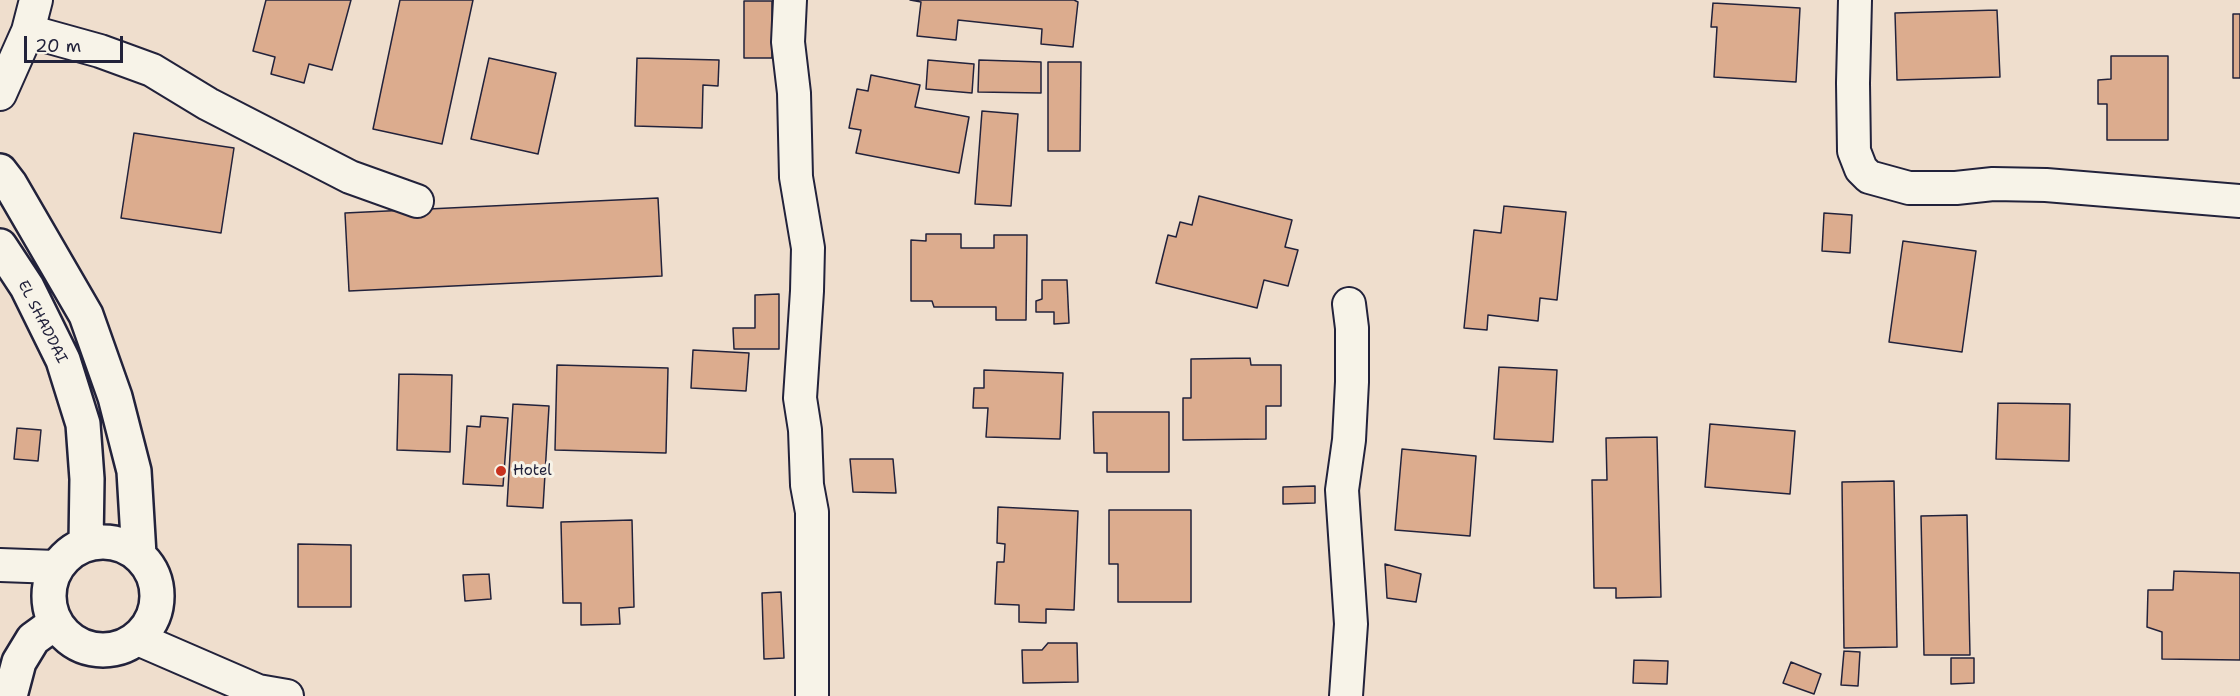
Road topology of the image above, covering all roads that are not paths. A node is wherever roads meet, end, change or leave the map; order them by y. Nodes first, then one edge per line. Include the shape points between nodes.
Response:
1 (36, 0) edge
2 (790, 0) edge
3 (1855, 0) edge
4 (28, 31) junction
5 (0, 94) edge
6 (0, 171) edge
7 (417, 201) dead end
8 (2240, 201) edge
9 (0, 246) edge
10 (1349, 304) dead end
11 (86, 544) junction
12 (139, 555) junction
13 (0, 565) edge
14 (56, 567) junction
15 (55, 622) junction
16 (138, 639) junction
17 (10, 696) edge
18 (287, 696) edge
19 (812, 696) edge
20 (1346, 696) edge

1 - 4 street
2 - 19 street via 788,42 796,167 808,248 800,398 812,512
3 - 8 street via 1854,151 1869,177 1909,188 2046,185
4 - 5 street
4 - 7 street via 152,70 208,104 350,177
6 - 12 street via 86,315 115,397 134,471
9 - 11 street, EL SHADDAI via 27,287 63,360 83,424
10 - 20 street via 1352,382 1342,490 1351,624
11 - 12 street via 104,541 123,545
11 - 14 street via 68,553
12 - 16 street via 158,588 157,607
13 - 14 street
14 - 15 street via 49,585 48,604
15 - 16 street via 67,637 83,647 102,651 121,648
15 - 17 street via 33,639 23,654
16 - 18 street via 258,691

